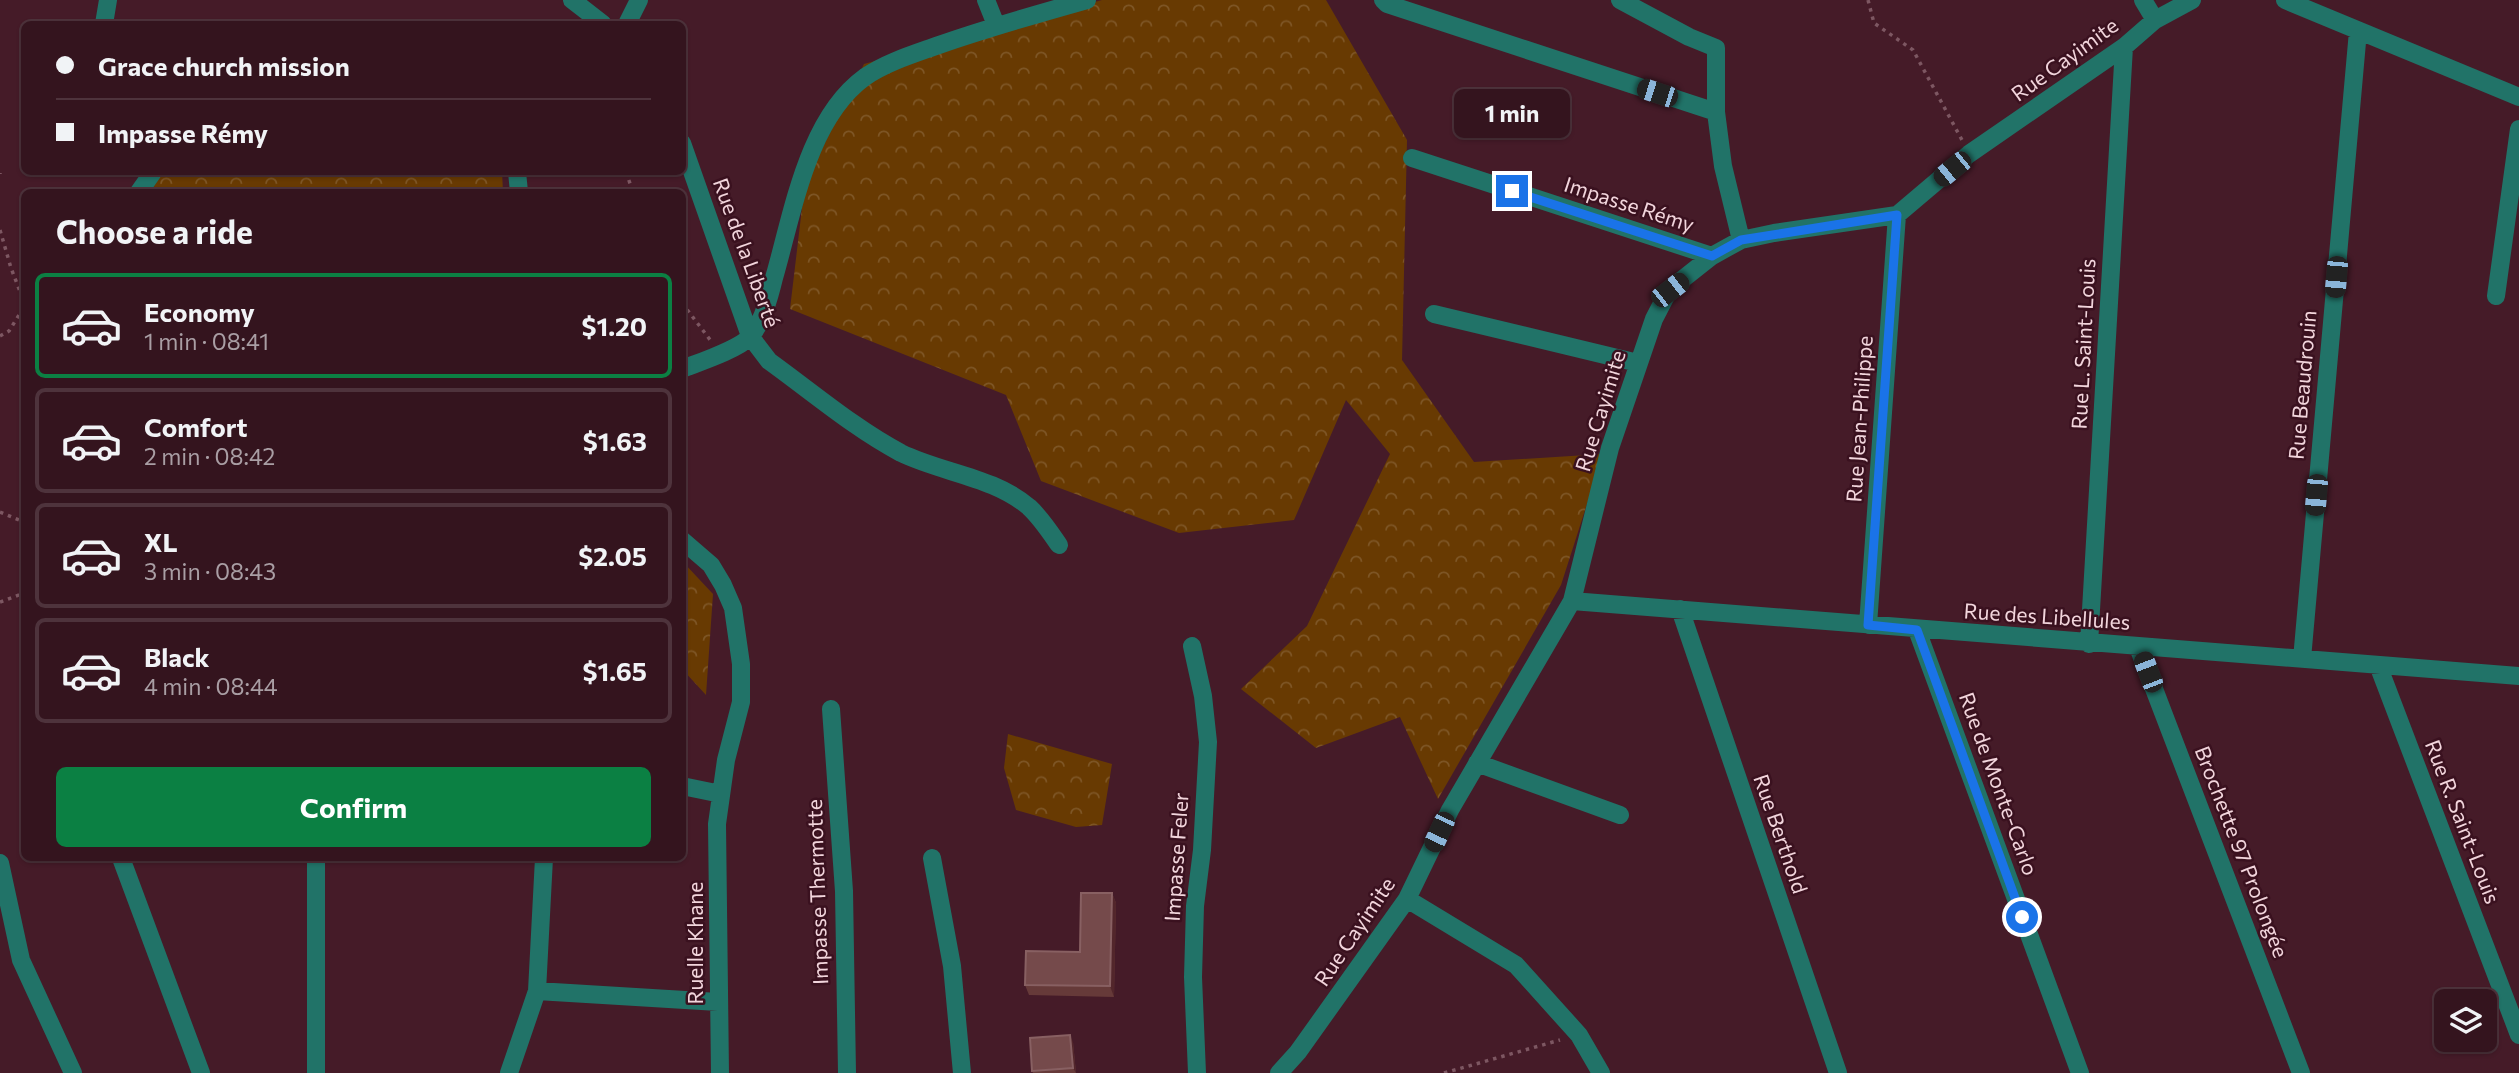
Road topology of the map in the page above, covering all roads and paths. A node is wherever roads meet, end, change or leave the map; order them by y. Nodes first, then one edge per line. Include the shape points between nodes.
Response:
1 (108, 0) edge
2 (572, 0) edge
3 (639, 0) edge
4 (986, 0) edge
5 (1087, 0) edge
6 (1383, 0) edge
7 (1620, 0) edge
8 (1868, 0) edge
9 (2143, 0) edge
10 (2192, 0) edge
11 (2285, 0) edge
12 (2155, 20) junction
13 (104, 21) edge
14 (599, 21) edge
15 (628, 21) edge
16 (996, 25) junction
17 (2358, 31) junction
18 (2124, 47) junction
19 (2519, 97) edge
20 (1716, 113) junction
21 (2519, 129) edge
22 (686, 154) edge
23 (1969, 154) junction
24 (1412, 158) dead end
25 (1897, 215) junction
26 (0, 230) edge
27 (1741, 240) junction
28 (1712, 256) junction
29 (21, 296) edge
30 (2496, 296) dead end
31 (686, 308) edge
32 (21, 309) edge
33 (1434, 314) dead end
34 (0, 336) edge
35 (750, 337) junction
36 (720, 354) junction
37 (1638, 363) junction
38 (686, 367) edge
39 (0, 512) edge
40 (21, 521) edge
41 (686, 543) edge
42 (1059, 545) dead end
43 (21, 594) edge
44 (1572, 601) junction
45 (0, 602) edge
46 (1680, 609) junction
47 (1868, 625) junction
48 (1917, 630) junction
49 (2089, 644) junction
50 (1192, 646) dead end
51 (2138, 647) junction
52 (2302, 659) junction
53 (2378, 665) junction
54 (2519, 676) edge
55 (831, 709) dead end
56 (1477, 762) junction
57 (686, 787) edge
58 (721, 794) junction
59 (1620, 816) dead end
60 (932, 859) dead end
61 (122, 861) edge
62 (316, 861) edge
63 (544, 861) edge
64 (0, 863) edge
65 (1407, 899) junction
66 (537, 991) junction
67 (718, 1002) junction
68 (1579, 1035) junction
69 (2519, 1035) edge
70 (1298, 1052) junction
71 (73, 1073) edge
72 (201, 1073) edge
73 (316, 1073) edge
74 (509, 1073) edge
75 (720, 1073) edge
76 (847, 1073) edge
77 (962, 1073) edge
78 (1197, 1073) edge
79 (1279, 1073) edge
80 (1298, 1073) edge
81 (1444, 1073) edge
82 (1601, 1073) edge
83 (1838, 1073) edge
84 (2080, 1073) edge
85 (2301, 1073) edge

1 - 13 street
2 - 14 street
3 - 15 street
4 - 16 street
5 - 16 street
6 - 20 street
7 - 20 street via 1716,48
8 - 23 path via 1874,23 1913,50
9 - 12 street
10 - 12 street, Rue Cayimite
11 - 17 street
12 - 18 street, Rue Cayimite
16 - 35 street via 904,57 865,78 836,107 796,192 766,305
17 - 19 street
17 - 52 street, Rue Beaudrouin
18 - 23 street, Rue Cayimite
18 - 49 street, Rue L. Saint-Louis
20 - 27 street
21 - 30 street
22 - 35 street, Rue de la Liberté
23 - 25 street, Rue Cayimite
24 - 28 street, Impasse Rémy
25 - 27 street, Rue Cayimite
25 - 47 street, Rue Jean-Philippe
26 - 29 path
27 - 28 street, Rue Cayimite
28 - 37 street, Rue Cayimite via 1670,290
31 - 36 path
32 - 34 path via 9,331
33 - 37 street
35 - 36 street
35 - 42 street, Rue de la Liberté via 769,361 866,432 924,463 1017,498 1042,520
36 - 38 street
37 - 44 street, Rue Cayimite via 1610,449
39 - 40 path
41 - 58 street, Ruelle Khane via 711,565 723,585 733,608 741,664 741,702
43 - 45 path
44 - 46 street, Rue des Libellules
44 - 56 street, Rue Cayimite
46 - 47 street, Rue des Libellules
46 - 83 street, Rue Berthold
47 - 48 street, Rue des Libellules
48 - 49 street, Rue des Libellules
48 - 84 street, Rue de Monte-Carlo
49 - 51 street, Rue des Libellules
50 - 78 street, Impasse Feler via 1208,742 1195,906
51 - 52 street, Rue des Libellules
51 - 85 street, Brochette 97 Prolongée
52 - 53 street, Rue des Libellules
53 - 54 street, Rue des Libellules
53 - 69 street, Rue R. Saint-Louis
55 - 76 street, Impasse Thermotte via 844,891
56 - 59 street
56 - 65 street, Rue Cayimite
57 - 58 street
58 - 67 street, Ruelle Khane via 717,824
60 - 77 street via 952,967
61 - 72 street
62 - 73 street
63 - 66 street
64 - 71 street via 22,960
65 - 68 street via 1516,965
65 - 70 street, Rue Cayimite
66 - 67 street
66 - 74 street
67 - 75 street, Ruelle Khane
68 - 81 path
68 - 82 street
70 - 79 street, Rue Cayimite
70 - 80 street

